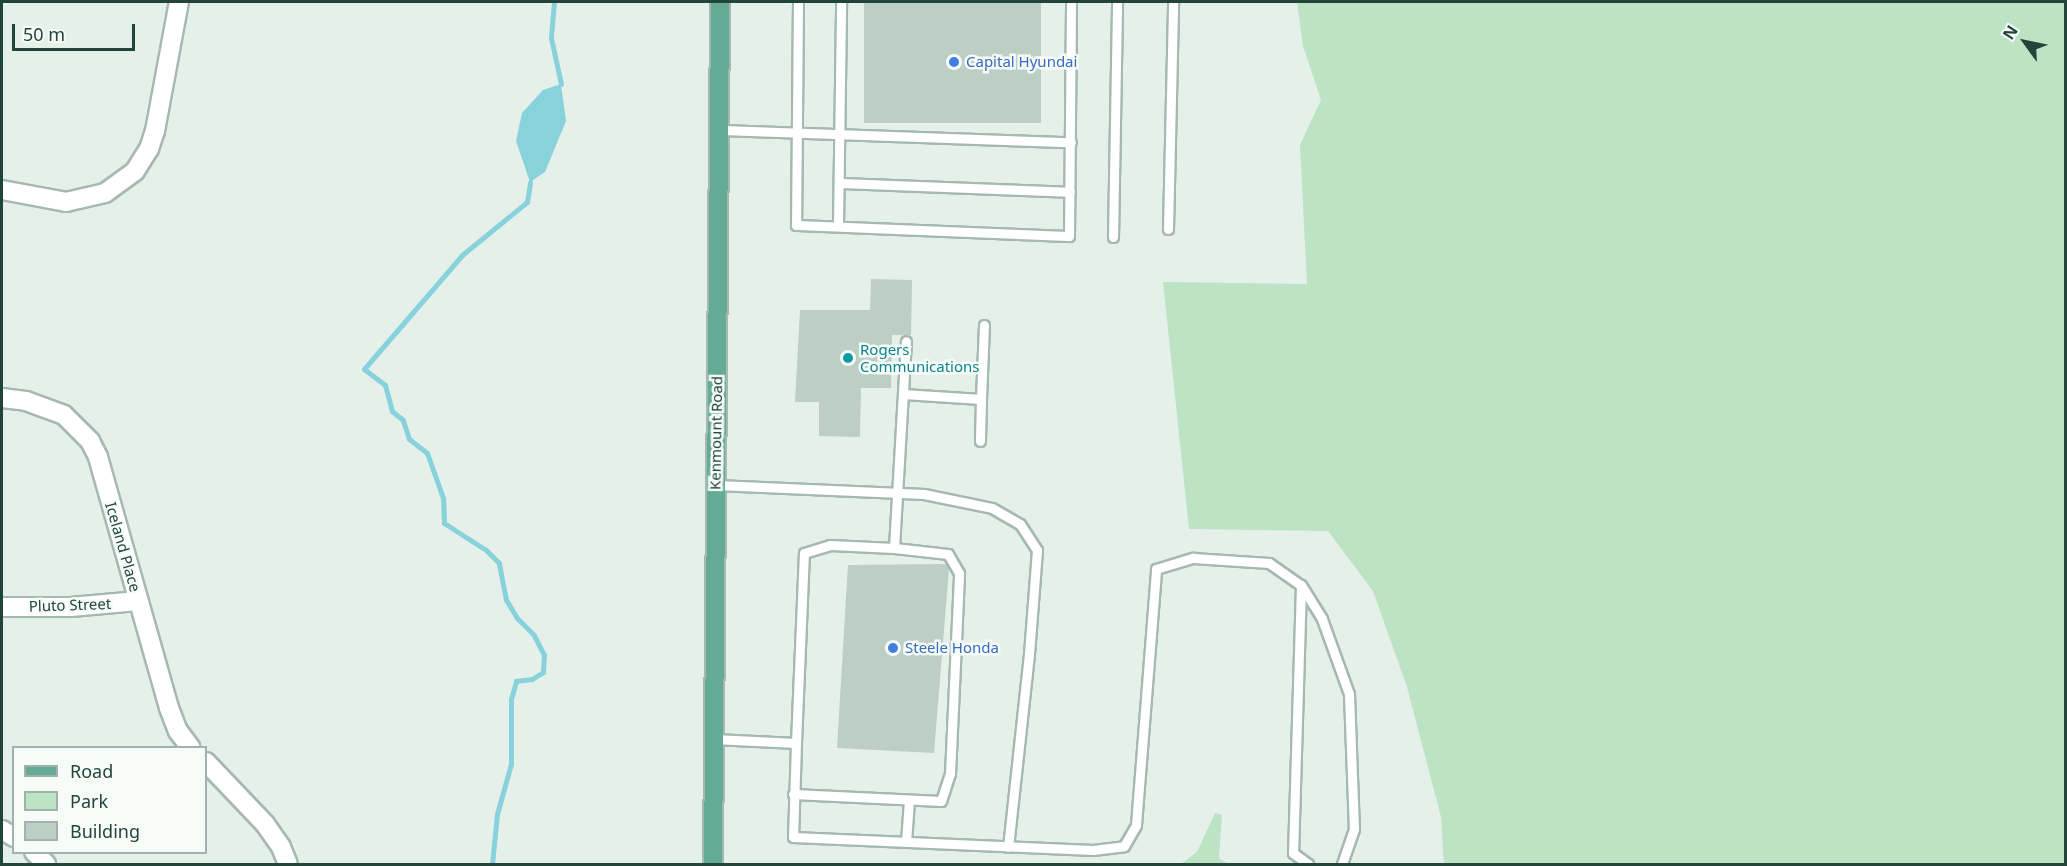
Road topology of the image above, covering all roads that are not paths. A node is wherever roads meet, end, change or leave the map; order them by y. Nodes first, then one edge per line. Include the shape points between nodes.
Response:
1 (179, 2) edge
2 (720, 2) edge
3 (798, 2) edge
4 (841, 2) edge
5 (1071, 2) edge
6 (1116, 2) edge
7 (1173, 2) edge
8 (719, 130) junction
9 (797, 133) junction
10 (840, 134) junction
11 (1071, 142) junction
12 (839, 183) junction
13 (2, 190) edge
14 (1070, 192) junction
15 (838, 226) junction
16 (1168, 229) dead end
17 (1113, 237) dead end
18 (984, 326) dead end
19 (906, 341) dead end
20 (903, 394) junction
21 (2, 398) edge
22 (981, 399) junction
23 (980, 441) dead end
24 (716, 485) junction
25 (897, 492) junction
26 (894, 548) junction
27 (1301, 585) junction
28 (138, 601) junction
29 (2, 607) edge
30 (714, 739) junction
31 (796, 742) junction
32 (190, 746) edge
33 (207, 763) edge
34 (793, 794) junction
35 (909, 800) junction
36 (906, 842) junction
37 (1008, 847) junction
38 (288, 864) edge
39 (714, 864) edge
40 (1308, 864) edge
41 (1342, 864) edge

1 - 13 street via 155,131 150,149 135,171 105,193 87,199 66,201
2 - 8 main road, Kenmount Road
3 - 9 lane
4 - 10 lane
5 - 11 lane
6 - 17 lane
7 - 16 lane
8 - 9 lane
8 - 24 main road, Kenmount Road
9 - 10 lane
9 - 15 lane via 796,225
10 - 11 lane
10 - 12 lane
11 - 14 lane
12 - 14 lane
12 - 15 lane
14 - 15 lane via 1069,236
18 - 22 lane
19 - 20 lane
20 - 22 lane
20 - 25 lane
21 - 28 street, Iceland Place via 26,401 64,415 90,441 98,457
22 - 23 lane
24 - 25 lane
24 - 30 main road, Kenmount Road
25 - 26 lane
25 - 37 lane via 992,508 1020,524 1037,550
26 - 31 lane via 830,544 804,553
26 - 35 lane via 948,554 959,573 950,774 940,801
27 - 37 lane via 1269,563 1193,558 1156,569 1136,825 1124,846 1093,850
27 - 40 lane via 1293,853
27 - 41 lane via 1322,619 1349,694 1354,830
28 - 29 street, Pluto Street
28 - 32 street, Iceland Place via 172,718
30 - 31 lane
30 - 39 main road, Kenmount Road
31 - 34 lane
33 - 38 street via 265,824
34 - 35 lane
34 - 36 lane via 793,837
35 - 36 lane
36 - 37 lane

